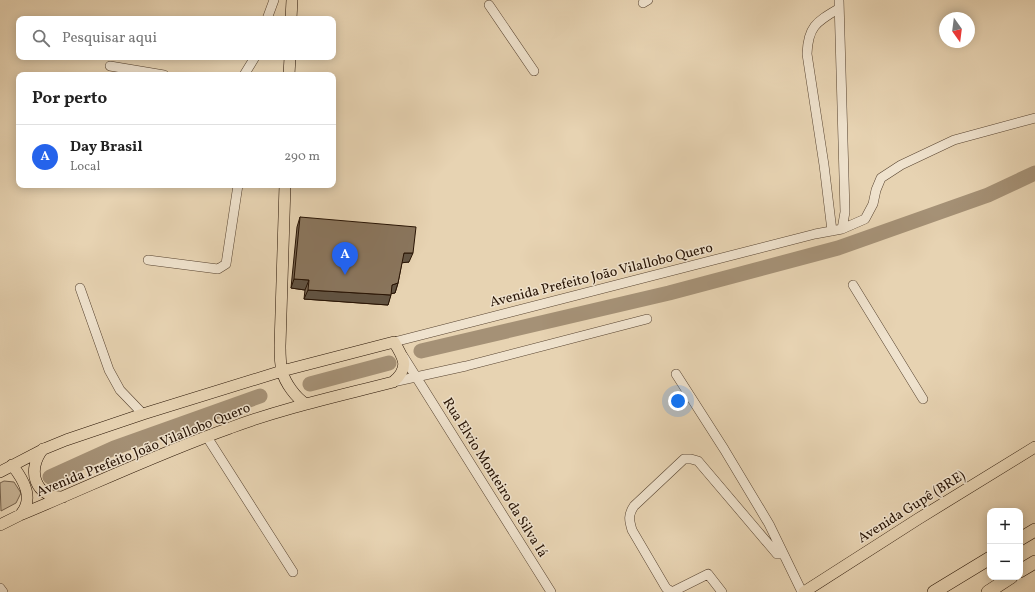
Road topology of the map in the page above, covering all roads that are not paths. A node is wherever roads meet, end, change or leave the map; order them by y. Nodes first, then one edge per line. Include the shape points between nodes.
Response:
1 (274, 0) edge
2 (292, 0) edge
3 (838, 4) edge
4 (489, 5) dead end
5 (268, 16) edge
6 (291, 16) edge
7 (252, 60) edge
8 (290, 60) edge
9 (110, 66) dead end
10 (146, 72) edge
11 (246, 72) edge
12 (289, 72) edge
13 (534, 72) dead end
14 (1035, 118) edge
15 (238, 188) edge
16 (285, 188) edge
17 (837, 230) junction
18 (148, 260) dead end
19 (853, 285) dead end
20 (80, 288) dead end
21 (647, 319) dead end
22 (394, 342) junction
23 (403, 356) junction
24 (282, 372) junction
25 (676, 374) dead end
26 (417, 377) junction
27 (393, 382) junction
28 (923, 399) dead end
29 (306, 404) junction
30 (143, 414) junction
31 (207, 437) junction
32 (1035, 447) edge
33 (44, 449) junction
34 (12, 465) junction
35 (0, 472) edge
36 (0, 475) edge
37 (25, 486) junction
38 (64, 497) junction
39 (20, 515) junction
40 (0, 526) edge
41 (1035, 530) edge
42 (1023, 538) edge
43 (783, 554) junction
44 (987, 560) edge
45 (1035, 562) edge
46 (1023, 569) edge
47 (293, 572) dead end
48 (1006, 580) edge
49 (0, 588) edge
50 (3, 592) edge
51 (551, 592) edge
52 (672, 592) edge
53 (722, 592) edge
54 (803, 592) edge
55 (934, 592) edge
56 (988, 592) edge

1 - 5 street
2 - 6 main road
3 - 17 street via 844,212
3 - 17 street via 816,24 808,39 807,54
4 - 13 street
7 - 11 street
8 - 12 main road
9 - 10 street
14 - 17 street, Avenida Prefeito João Vilallobo Quero via 954,140 901,164 881,178 874,204 865,219
15 - 18 street via 226,264 223,267 218,269
16 - 24 main road via 280,346
17 - 22 street, Avenida Prefeito João Vilallobo Quero
19 - 28 street
20 - 30 street via 109,370 120,390
21 - 26 street, Avenida Prefeito João Vilallobo Quero
22 - 23 main road
22 - 24 main road, Avenida Prefeito João Vilallobo Quero
23 - 26 street
23 - 27 main road via 404,365 398,378
24 - 29 main road via 296,395
24 - 30 main road, Avenida Prefeito João Vilallobo Quero
25 - 43 street via 769,524
26 - 27 street, Avenida Prefeito João Vilallobo Quero
26 - 51 street, Rua Elvio Monteiro da Silva Iá
27 - 29 main road, Avenida Prefeito João Vilallobo Quero
29 - 31 main road, Avenida Prefeito João Vilallobo Quero
30 - 33 main road, Avenida Prefeito João Vilallobo Quero
31 - 38 main road, Avenida Prefeito João Vilallobo Quero
31 - 47 street
32 - 54 main road, Avenida Gupê (BRE)
33 - 34 main road, Avenida Prefeito João Vilallobo Quero
33 - 38 main road via 35,461 35,478 48,494
34 - 35 main road, Avenida Prefeito João Vilallobo Quero
34 - 37 main road
36 - 37 main road via 13,477
37 - 39 main road via 28,500
38 - 39 main road, Avenida Prefeito João Vilallobo Quero
39 - 40 main road, Avenida Prefeito João Vilallobo Quero
41 - 42 highway
43 - 52 street via 776,554 698,461 684,459 634,506 629,514 632,530 666,588
43 - 54 street
44 - 55 highway
45 - 46 highway
48 - 56 highway
49 - 50 street
52 - 53 street via 708,574

